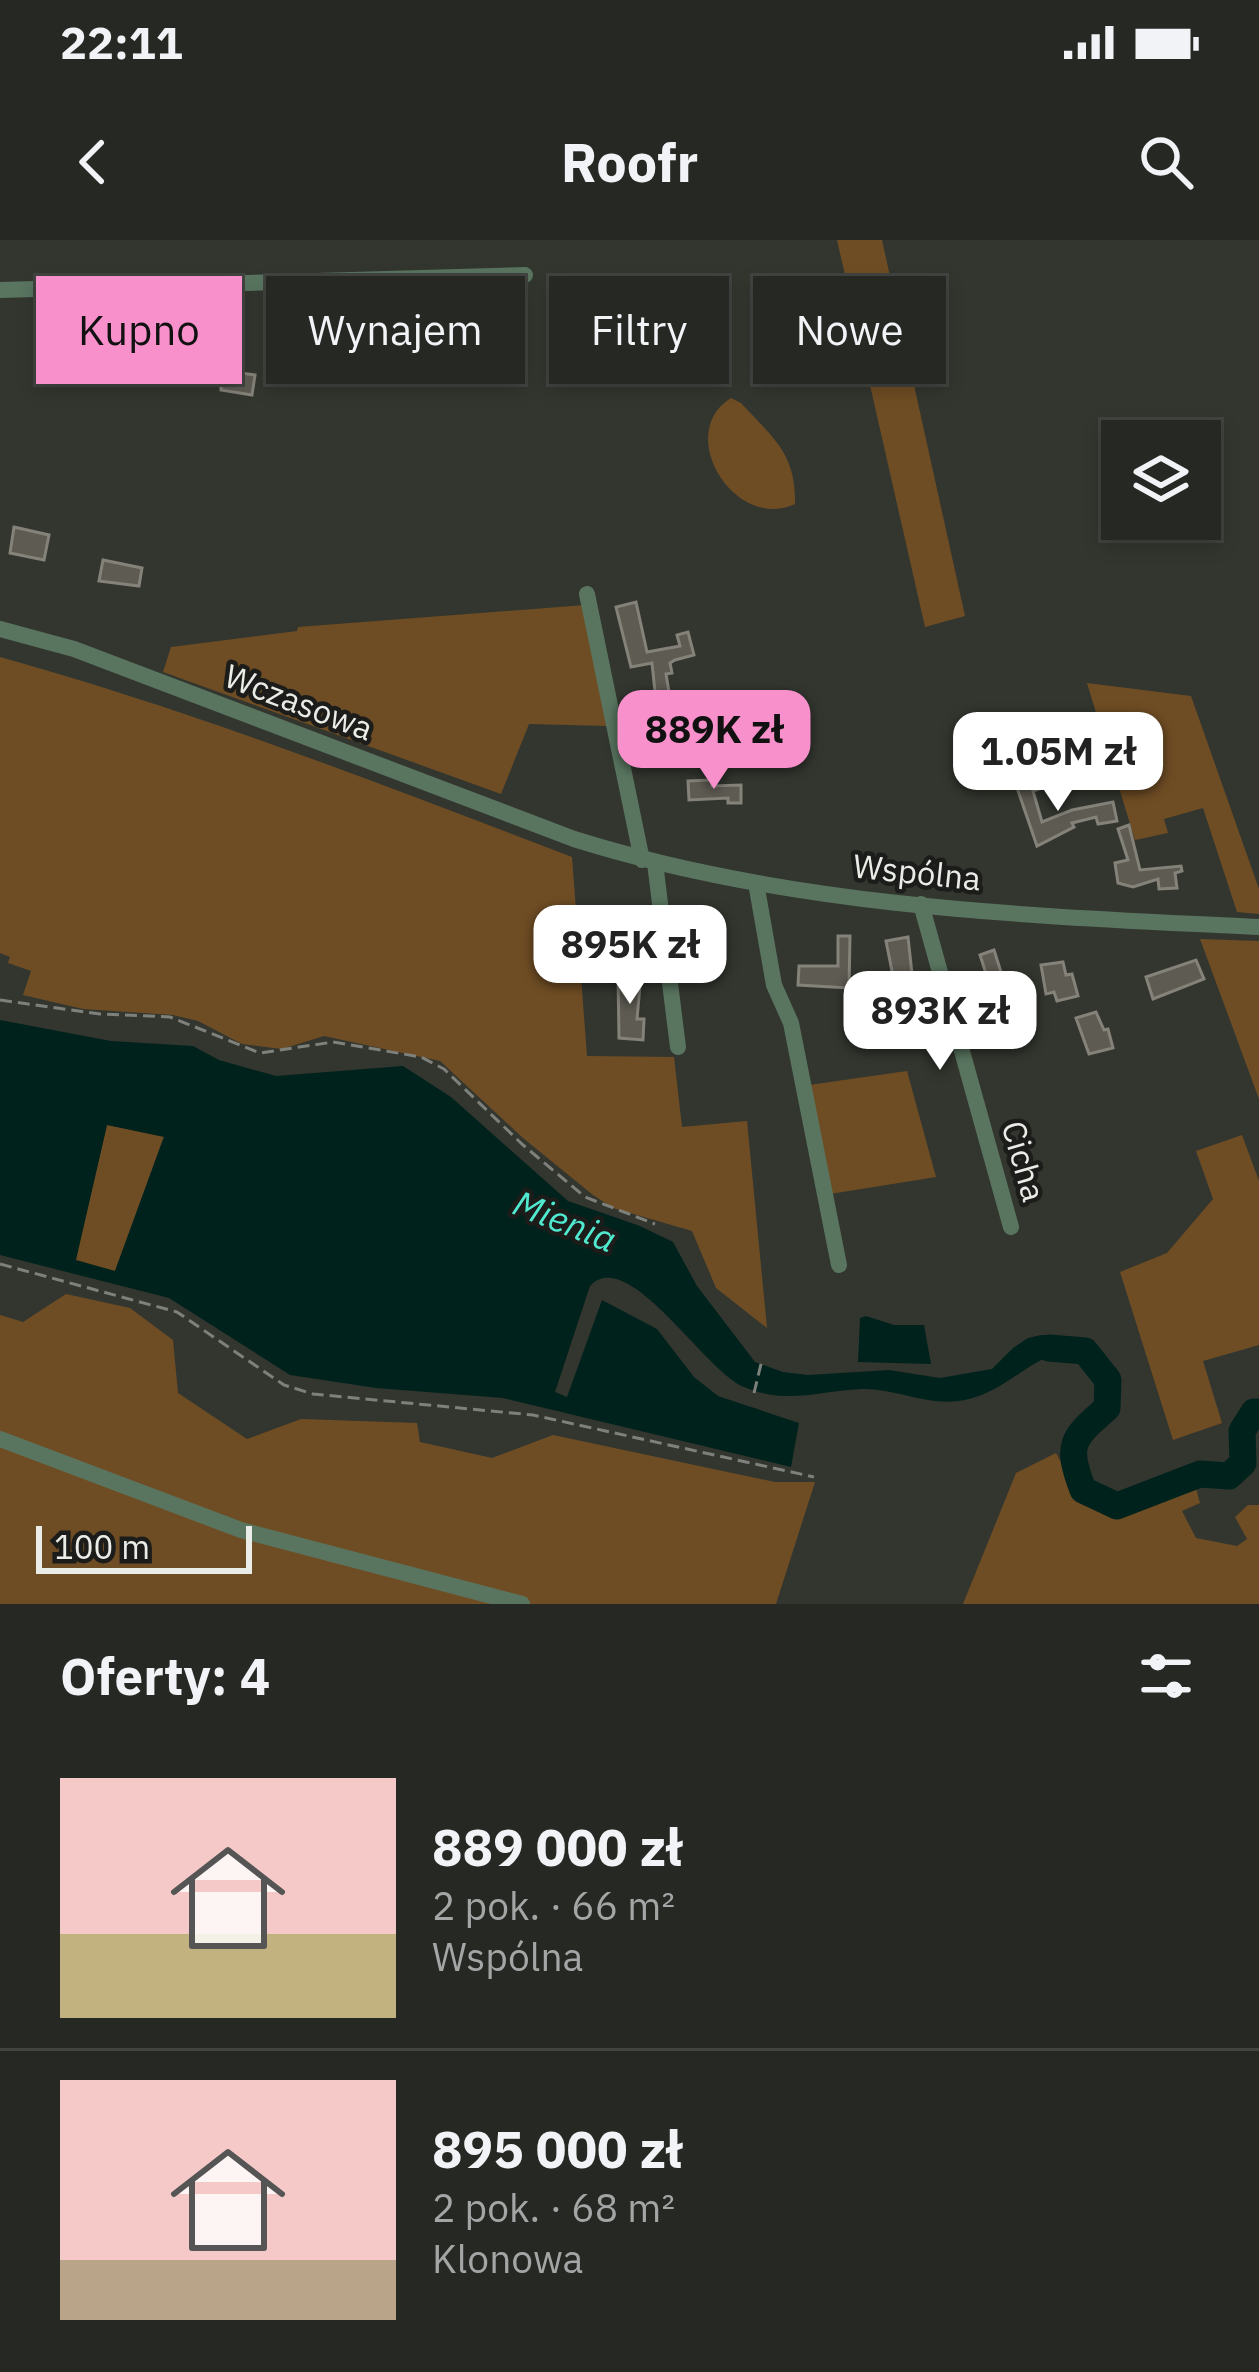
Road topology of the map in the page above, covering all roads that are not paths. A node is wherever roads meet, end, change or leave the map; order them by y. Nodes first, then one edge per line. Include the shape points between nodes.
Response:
1 (525, 275) dead end
2 (0, 290) edge
3 (587, 594) dead end
4 (0, 629) edge
5 (574, 839) joint
6 (648, 861) junction
7 (756, 883) junction
8 (921, 904) junction
9 (1259, 927) edge
10 (678, 1048) dead end
11 (1011, 1227) dead end
12 (839, 1265) dead end
13 (0, 1438) edge
14 (523, 1604) edge

1 - 2 street
3 - 6 street
4 - 5 street, Wczasowa via 74,649
5 - 6 street, Wspólna
6 - 7 street, Wspólna
6 - 10 street
7 - 8 street, Wspólna
7 - 12 street
8 - 9 street, Wspólna
8 - 11 street, Cicha
13 - 14 street via 241,1530

